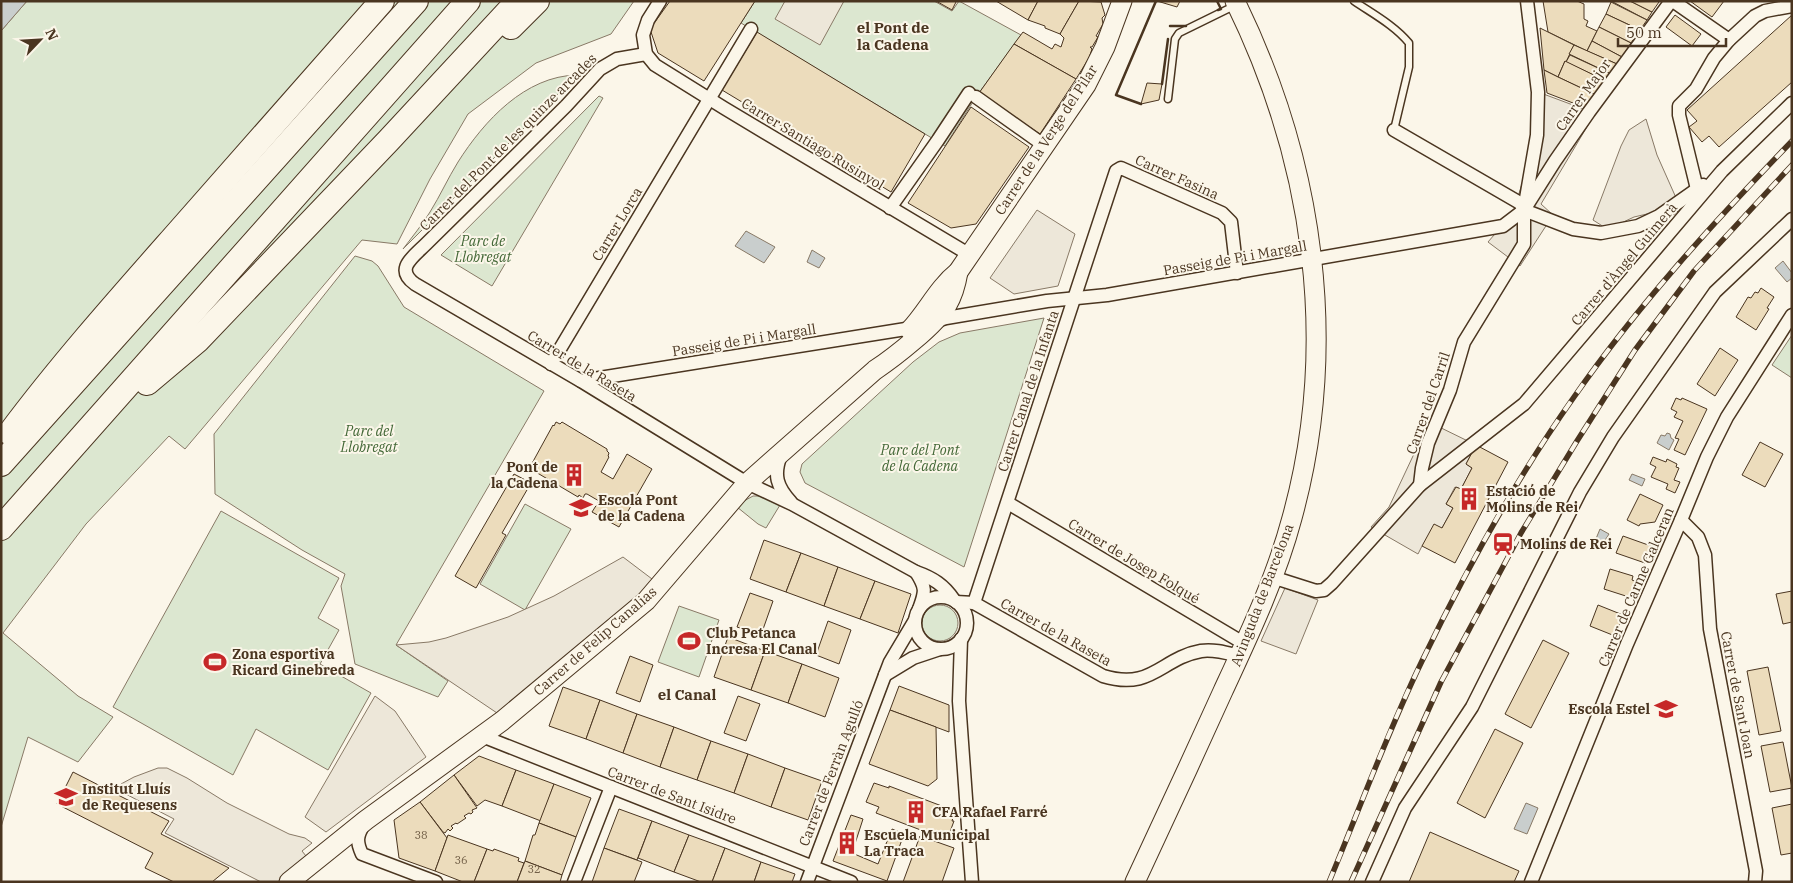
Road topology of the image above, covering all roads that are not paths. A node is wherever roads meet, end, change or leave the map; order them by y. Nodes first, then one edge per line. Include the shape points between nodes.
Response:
1 (382, 1) edge
2 (416, 1) edge
3 (468, 1) edge
4 (518, 1) edge
5 (537, 1) edge
6 (660, 1) edge
7 (1122, 1) edge
8 (1354, 1) edge
9 (1527, 1) edge
10 (1672, 1) edge
11 (1236, 3) edge
12 (1792, 6) edge
13 (750, 29) dead end
14 (1729, 40) junction
15 (646, 54) junction
16 (708, 98) junction
17 (1168, 98) dead end
18 (1792, 103) edge
19 (1394, 130) joint
20 (389, 140) junction
21 (1045, 146) junction
22 (1116, 171) joint
23 (1722, 171) junction
24 (1696, 190) junction
25 (890, 208) junction
26 (1524, 210) junction
27 (1792, 219) edge
28 (970, 255) junction
29 (1313, 260) junction
30 (405, 272) joint
31 (1237, 273) junction
32 (951, 278) junction
33 (1073, 298) junction
34 (1792, 315) edge
35 (940, 319) junction
36 (912, 328) junction
37 (551, 364) junction
38 (874, 370) junction
39 (581, 381) junction
40 (91, 428) junction
41 (1, 445) edge
42 (782, 453) junction
43 (1, 464) edge
44 (748, 483) junction
45 (1420, 485) junction
46 (1008, 503) junction
47 (792, 504) junction
48 (1681, 520) junction
49 (1, 528) edge
50 (916, 572) junction
51 (1272, 577) junction
52 (955, 601) junction
53 (974, 603) junction
54 (916, 616) junction
55 (961, 639) junction
56 (940, 649) junction
57 (1242, 650) junction
58 (884, 675) junction
59 (482, 736) junction
60 (611, 787) junction
61 (366, 820) junction
62 (812, 867) junction
63 (289, 882) edge
64 (436, 882) edge
65 (574, 882) edge
66 (807, 882) edge
67 (851, 882) edge
68 (972, 882) edge
69 (1135, 882) edge
70 (1372, 882) edge
71 (1531, 882) edge
72 (1755, 882) edge

1 - 41 highway via 125,292
2 - 43 highway
3 - 40 highway
4 - 20 highway
5 - 20 highway via 463,76
6 - 15 street via 644,28
7 - 21 street, Carrer de la Verge del Pilar via 1086,85
8 - 19 lane via 1409,42 1409,67
9 - 26 street, Carrer del Carril via 1538,92 1537,134
10 - 14 street
10 - 26 street, Carrer Major via 1589,112
11 - 17 lane via 1178,33
11 - 29 street, Avinguda de Barcelona via 1285,124
12 - 14 street via 1755,16
13 - 16 street, Carrer Lorca
14 - 24 street via 1696,89 1679,106
15 - 16 street, Carrer Santiago Rusinyol via 655,65
15 - 30 street, Carrer del Pont de les quinze arcades via 617,59 600,69 426,244 407,264
16 - 25 street, Carrer Santiago Rusinyol
16 - 37 street, Carrer Lorca
18 - 23 street, Carrer d'Àngel Guimerà
19 - 26 street via 1520,203
20 - 40 highway via 198,340
21 - 25 street via 972,95
21 - 28 street, Carrer de la Verge del Pilar
22 - 31 street, Carrer Fasina via 1121,168 1222,213 1231,222
22 - 33 street, Carrer Canal de la Infanta
23 - 24 street
23 - 45 street, Carrer d'Àngel Guimerà via 1524,404
24 - 26 street via 1659,216 1638,226 1601,233 1573,229
25 - 28 street, Carrer Santiago Rusinyol
26 - 29 street, Passeig de Pi i Margall via 1503,226
26 - 45 street, Carrer del Carril via 1524,244 1464,342 1450,390 1428,442
27 - 70 street via 1715,292 1613,437 1580,492 1472,707 1405,808
28 - 32 street, Carrer de la Verge del Pilar
29 - 31 street, Passeig de Pi i Margall
29 - 51 street, Avinguda de Barcelona via 1317,334 1312,420 1292,520
30 - 37 street, Carrer de la Raseta via 415,284
31 - 33 street, Passeig de Pi i Margall
32 - 35 street, Carrer de la Verge del Pilar via 937,308
32 - 36 street, Carrer de la Verge del Pilar
33 - 35 street, Passeig de Pi i Margall
33 - 46 street, Carrer Canal de la Infanta
34 - 48 street, Carrer de Carme Galceran via 1716,436
35 - 38 street, Carrer de Felip Canalias via 893,359
36 - 38 street, Carrer de Felip Canalias
36 - 39 street, Passeig de Pi i Margall
37 - 39 street, Carrer de la Raseta
38 - 42 street, Carrer de Felip Canalias
39 - 44 street, Carrer de la Raseta
40 - 49 highway
42 - 44 street, Carrer de Felip Canalias
42 - 47 street via 776,469 777,477
44 - 47 street, Carrer de la Raseta via 764,482
44 - 59 street, Carrer de Felip Canalias via 646,601
45 - 51 street via 1324,590 1316,591
46 - 53 street, Carrer Canal de la Infanta
46 - 57 street, Carrer de Josep Folqué
47 - 50 street, Carrer de la Raseta
48 - 71 street, Carrer de Carme Galceran
48 - 72 street, Carrer de Sant Joan via 1698,537 1705,555 1710,629 1756,872
50 - 52 street, Carrer de la Raseta via 936,581
50 - 54 street via 925,593
51 - 57 street, Avinguda de Barcelona
52 - 53 street
52 - 54 street via 935,598 925,604
52 - 55 street via 966,617 966,632
53 - 57 street, Carrer de la Raseta via 1104,676 1118,680 1146,677 1201,651
54 - 56 street via 919,637 932,648
54 - 58 street, Carrer de Ferràn Agulló
55 - 56 street via 948,648
55 - 68 street via 959,700
56 - 58 street via 913,658
57 - 69 street, Avinguda de Barcelona
58 - 62 street, Carrer de Ferràn Agulló
59 - 60 street, Carrer de Sant Isidre
59 - 61 street, Carrer de Felip Canalias
60 - 62 street, Carrer de Sant Isidre
60 - 65 street
61 - 63 street, Carrer de Felip Canalias
61 - 64 street via 357,836 362,854
62 - 66 street, Carrer de Ferràn Agulló
62 - 67 street, Carrer de Sant Isidre

